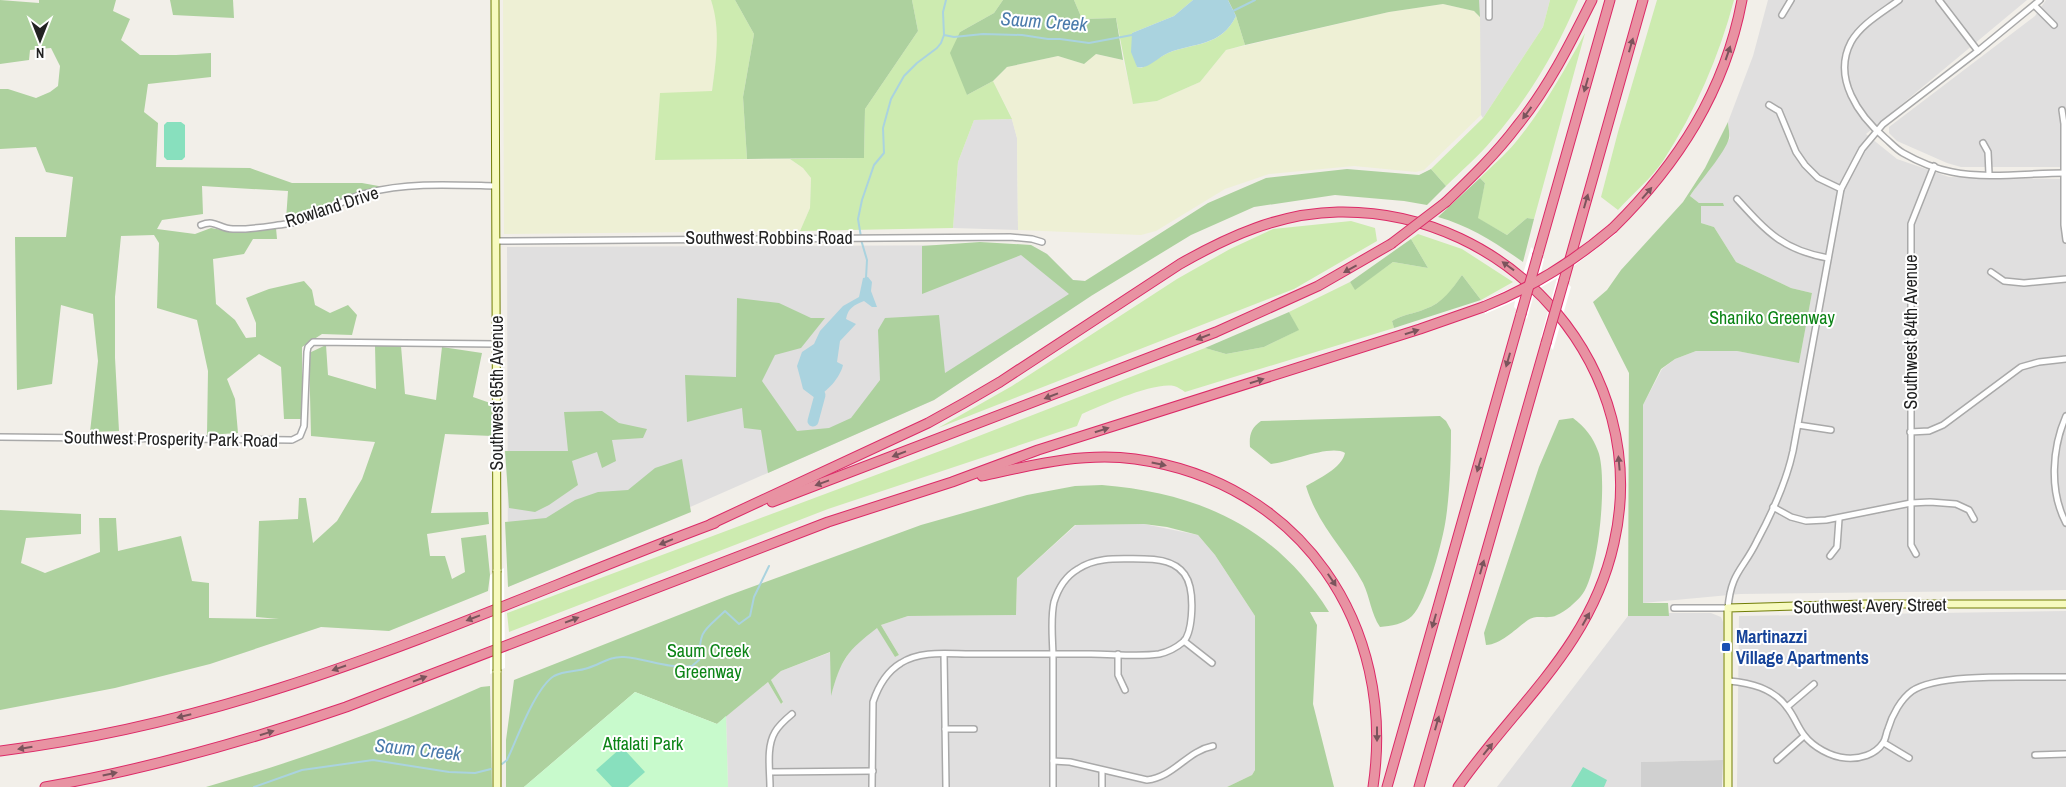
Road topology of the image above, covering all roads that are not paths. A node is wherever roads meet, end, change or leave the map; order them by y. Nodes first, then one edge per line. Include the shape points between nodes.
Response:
1 (495, 0) edge
2 (1489, 0) edge
3 (1592, 0) edge
4 (1610, 0) edge
5 (1643, 0) edge
6 (1742, 0) edge
7 (1791, 0) edge
8 (1899, 0) edge
9 (2040, 0) edge
10 (1943, 1) edge
11 (2035, 6) junction
12 (1782, 15) dead end
13 (1489, 17) dead end
14 (2054, 25) dead end
15 (1978, 51) junction
16 (1769, 105) dead end
17 (2062, 110) dead end
18 (1876, 130) junction
19 (1983, 142) dead end
20 (1934, 166) junction
21 (2065, 173) edge
22 (1989, 174) junction
23 (496, 186) junction
24 (1841, 189) junction
25 (1737, 199) dead end
26 (201, 225) dead end
27 (2066, 240) edge
28 (496, 241) junction
29 (1042, 242) dead end
30 (1828, 258) junction
31 (1991, 272) dead end
32 (2066, 279) edge
33 (496, 344) junction
34 (2066, 359) edge
35 (2066, 416) edge
36 (1798, 425) junction
37 (1831, 430) dead end
38 (1910, 432) junction
39 (0, 437) edge
40 (952, 482) junction
41 (1911, 503) junction
42 (1773, 507) junction
43 (1838, 518) junction
44 (1974, 519) dead end
45 (2066, 523) edge
46 (711, 524) junction
47 (1916, 554) dead end
48 (1830, 556) dead end
49 (2066, 604) edge
50 (1674, 608) dead end
51 (1728, 608) junction
52 (1184, 641) junction
53 (944, 654) junction
54 (1053, 654) junction
55 (1118, 654) junction
56 (1212, 663) dead end
57 (2066, 677) edge
58 (1729, 681) junction
59 (1814, 684) dead end
60 (1125, 690) dead end
61 (1787, 707) junction
62 (792, 714) dead end
63 (945, 728) junction
64 (974, 728) dead end
65 (1804, 736) junction
66 (1884, 743) junction
67 (1213, 746) dead end
68 (0, 751) edge
69 (2066, 754) edge
70 (2035, 755) dead end
71 (1909, 758) dead end
72 (1777, 760) dead end
73 (1053, 761) junction
74 (1102, 770) junction
75 (873, 771) junction
76 (770, 772) junction
77 (45, 787) edge
78 (497, 787) edge
79 (770, 787) edge
80 (872, 787) edge
81 (946, 787) edge
82 (1053, 787) edge
83 (1102, 787) edge
84 (1373, 787) edge
85 (1387, 787) edge
86 (1419, 787) edge
87 (1458, 787) edge
88 (1728, 787) edge

1 - 23 main road, Southwest 65th Avenue
2 - 13 street
3 -> 46 highway, bridge via 1552,76 1518,125 1446,202 1392,244 1318,286 1223,329
4 -> 85 highway, bridge
86 -> 5 highway, bridge
40 -> 6 highway, bridge via 1038,450 1420,329 1483,307 1551,274 1612,228 1672,162 1699,118 1723,67
7 - 12 street
8 - 18 street via 1857,32 1846,57 1845,73 1854,103
9 - 11 street
10 - 15 street
11 - 14 street
11 - 15 street
15 - 18 street
16 - 24 street via 1780,111 1796,152 1805,165 1818,178
17 - 21 street
18 - 20 street via 1901,152
18 - 24 street via 1854,161
19 - 22 street via 1988,152
20 - 22 street via 1958,173
20 - 38 street, Southwest 84th Avenue via 1911,224
21 - 22 street
21 - 27 street
23 - 26 street, Rowland Drive via 399,187 367,192 294,223 235,230 208,222
23 - 28 main road, Southwest 65th Avenue
24 - 30 street
25 - 30 street via 1761,226 1781,242 1808,254
28 - 29 street, Southwest Robbins Road via 1010,237
28 - 33 main road, Southwest 65th Avenue
30 - 36 street
31 - 32 street via 2004,281 2024,283
33 - 39 street, Southwest Prosperity Park Road via 313,342 306,352 304,426 300,436 292,440
33 - 78 main road, Southwest 65th Avenue, bridge
34 - 38 street via 2021,367 1943,425 1929,431
35 - 45 street via 2055,448 2055,464 2058,504
36 - 37 street
36 - 42 street via 1790,465
38 - 41 street, Southwest 84th Avenue
77 -> 40 highway via 182,758 281,729 788,537
40 -> 84 highway via 1065,459 1134,459 1178,468 1212,480 1274,517 1301,542 1328,575 1348,609 1365,651 1377,711
41 - 43 street
41 - 44 street via 1956,504 1969,510
41 - 47 street, Southwest 84th Avenue via 1911,545
42 - 43 street via 1806,521
42 - 51 street via 1757,543 1735,575
43 - 48 street via 1837,547
46 -> 68 highway via 385,652 282,688 136,727
87 -> 46 highway via 1546,679 1587,618 1605,578 1615,540 1620,474 1615,434 1603,393 1589,360 1568,327 1543,296 1514,271 1480,248 1434,227 1387,215 1337,212 1288,218 1244,232 1180,264 1000,382 928,423
49 - 51 main road, Southwest Avery Street
50 - 51 street, Southwest Avery Street
51 - 58 main road
52 - 54 street via 1191,622 1191,594 1181,569 1159,559 1102,560 1078,569 1061,587 1054,604
52 - 55 street via 1158,654
52 - 56 street
53 - 54 street
53 - 63 street
53 - 75 street via 913,657 887,675 873,702
54 - 55 street
54 - 73 street
55 - 60 street via 1118,675
57 - 66 street via 1956,679 1925,684 1911,692 1899,706 1888,726
58 - 61 street via 1766,689
58 - 88 main road
59 - 61 street
61 - 65 street
62 - 76 street via 772,739
63 - 64 street
63 - 81 street
65 - 66 street via 1829,754 1844,758 1860,758
65 - 72 street
66 - 71 street
67 - 74 street via 1199,749 1168,774 1155,779 1140,780
69 - 70 street
73 - 74 street
73 - 82 street
74 - 83 street
75 - 76 street
75 - 80 street
76 - 79 street

